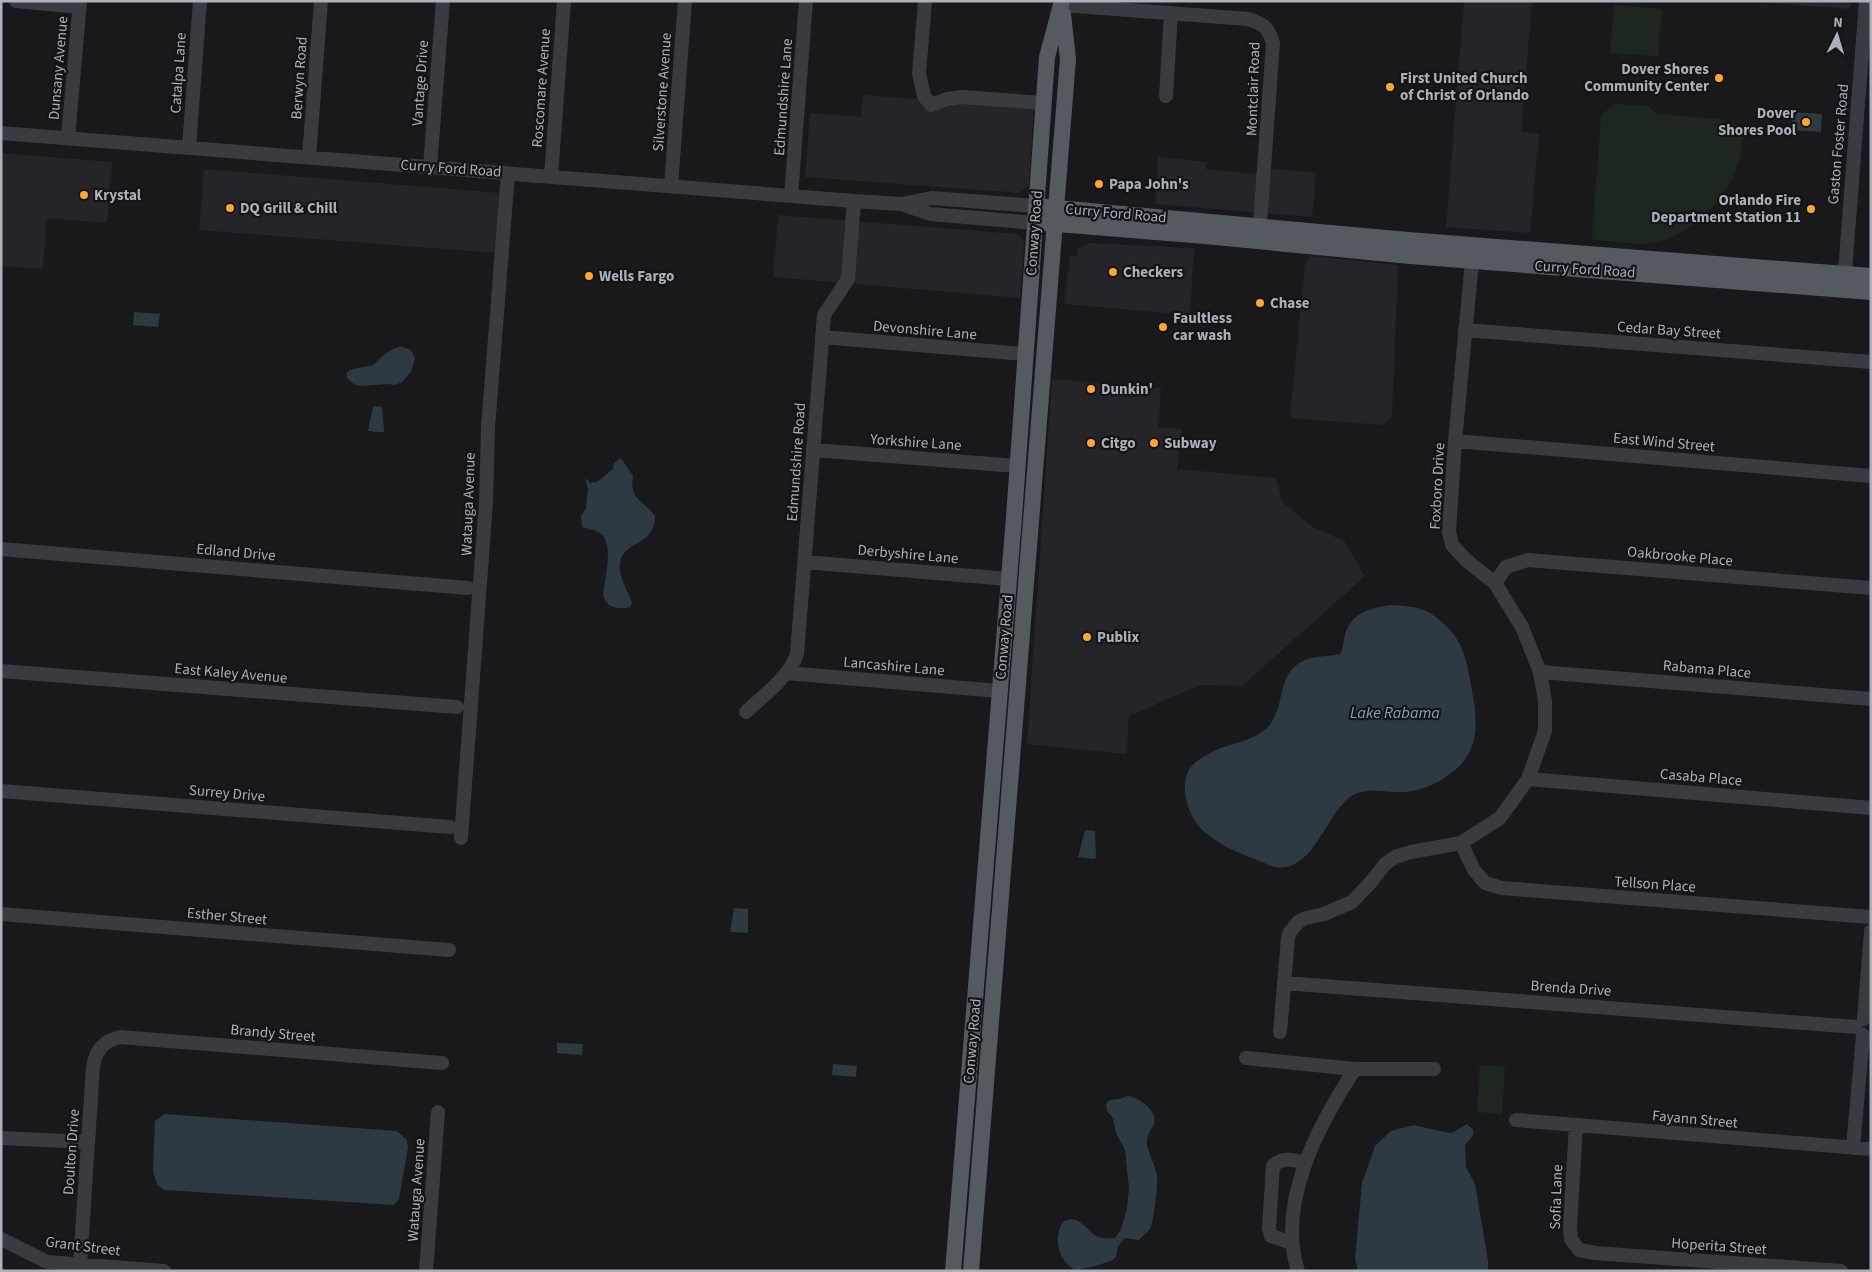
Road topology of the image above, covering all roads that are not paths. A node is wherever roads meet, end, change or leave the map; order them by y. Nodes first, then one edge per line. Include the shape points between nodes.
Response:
1 (16, 1) edge
2 (200, 1) edge
3 (321, 1) edge
4 (443, 1) edge
5 (564, 1) edge
6 (685, 1) edge
7 (806, 1) edge
8 (925, 1) edge
9 (1866, 1) edge
10 (1062, 3) edge
11 (80, 4) edge
12 (1171, 13) junction
13 (1166, 96) dead end
14 (1044, 103) junction
15 (1, 133) edge
16 (68, 138) junction
17 (189, 147) junction
18 (310, 157) junction
19 (430, 167) junction
20 (508, 173) junction
21 (551, 176) junction
22 (671, 186) junction
23 (792, 196) junction
24 (854, 201) junction
25 (1036, 214) junction
26 (1057, 216) junction
27 (1259, 234) junction
28 (1473, 253) junction
29 (1871, 276) edge
30 (1844, 282) junction
31 (1871, 292) edge
32 (1465, 330) junction
33 (822, 337) junction
34 (1025, 354) junction
35 (1871, 362) edge
36 (1455, 442) junction
37 (813, 450) junction
38 (1017, 466) junction
39 (1871, 476) edge
40 (1014, 517) junction
41 (1, 549) edge
42 (805, 562) junction
43 (1026, 578) junction
44 (1008, 579) junction
45 (1495, 583) junction
46 (468, 588) dead end
47 (1871, 588) edge
48 (1023, 618) junction
49 (1, 671) edge
50 (1540, 672) junction
51 (786, 673) junction
52 (999, 691) junction
53 (1871, 699) edge
54 (458, 707) dead end
55 (746, 712) dead end
56 (994, 760) junction
57 (1528, 779) junction
58 (1, 791) edge
59 (1871, 808) edge
60 (1007, 819) junction
61 (450, 827) dead end
62 (460, 838) dead end
63 (1461, 842) junction
64 (1, 914) edge
65 (1871, 917) edge
66 (1871, 931) edge
67 (449, 950) dead end
68 (979, 951) junction
69 (997, 951) junction
70 (1284, 982) junction
71 (1865, 1027) edge
72 (1280, 1032) dead end
73 (102, 1044) joint
74 (1246, 1058) dead end
75 (442, 1063) dead end
76 (1355, 1069) junction
77 (1434, 1069) dead end
78 (438, 1112) dead end
79 (1516, 1120) dead end
80 (1576, 1126) junction
81 (1, 1138) edge
82 (87, 1142) junction
83 (1853, 1148) junction
84 (1871, 1150) edge
85 (1305, 1163) junction
86 (1, 1239) edge
87 (1292, 1243) junction
88 (1595, 1253) joint
89 (80, 1264) junction
90 (956, 1268) edge
91 (1765, 1268) edge
92 (164, 1271) edge
93 (426, 1271) edge
94 (971, 1271) edge
95 (1298, 1271) edge
96 (1841, 1271) edge

1 - 11 street
2 - 17 street, Catalpa Lane
3 - 18 street, Berwyn Road
4 - 19 street, Vantage Drive
5 - 21 street, Roscomare Avenue
6 - 22 street, Silverstone Avenue
7 - 23 street, Edmundshire Lane
8 - 14 street via 919,73 921,89 931,105 962,97
9 - 30 street, Gaston Foster Road
10 - 12 street, Montclair Road
10 - 14 main road, Conway Road via 1047,57
10 - 26 main road, Conway Road via 1068,59
11 - 16 street, Dunsany Avenue
12 - 13 street
12 - 27 street, Montclair Road via 1248,19 1262,24 1270,32 1274,43
14 - 25 main road, Conway Road
15 - 16 street, Curry Ford Road
16 - 17 street, Curry Ford Road
17 - 18 street, Curry Ford Road
18 - 19 street, Curry Ford Road
19 - 20 street, Curry Ford Road
20 - 21 street, Curry Ford Road
20 - 62 street, Watauga Avenue
21 - 22 street, Curry Ford Road
22 - 23 street, Curry Ford Road
23 - 24 street, Curry Ford Road
24 - 25 street, Curry Ford Road via 901,204 932,198
24 - 33 street, Edmundshire Road via 848,280 824,316
25 - 26 main road, Curry Ford Road
25 - 34 main road, Conway Road
26 - 27 main road, Curry Ford Road
26 - 43 main road, Conway Road
27 - 28 main road, Curry Ford Road
28 - 30 main road, Curry Ford Road
28 - 32 street, Foxboro Drive
29 - 30 main road, Curry Ford Road
30 - 31 main road, Curry Ford Road
32 - 35 street, Cedar Bay Street
32 - 36 street, Foxboro Drive
33 - 34 street, Devonshire Lane
33 - 37 street, Edmundshire Road
34 - 38 main road, Conway Road
36 - 39 street, East Wind Street
36 - 45 street, Foxboro Drive via 1449,532 1452,545
37 - 38 street, Yorkshire Lane
37 - 42 street, Edmundshire Road
38 - 40 main road, Conway Road
40 - 43 main road via 1017,558
40 - 44 main road, Conway Road
41 - 46 street, Edland Drive
42 - 44 street, Derbyshire Lane
42 - 51 street, Edmundshire Road via 797,654
43 - 48 main road, Conway Road
44 - 48 main road via 1018,595
44 - 52 main road, Conway Road
45 - 47 street, Oakbrooke Place via 1506,567 1528,560
45 - 50 street, Foxboro Drive via 1522,628
48 - 60 main road, Conway Road
49 - 54 street, East Kaley Avenue
50 - 53 street, Rabama Place
50 - 57 street, Foxboro Drive via 1545,701 1545,731
51 - 52 street, Lancashire Lane
51 - 55 street, Edmundshire Road
52 - 56 main road, Conway Road
56 - 60 main road via 1000,771
56 - 68 main road, Conway Road
57 - 59 street, Casaba Place
57 - 63 street, Foxboro Drive via 1500,818
58 - 61 street, Surrey Drive
60 - 69 main road, Conway Road
63 - 65 street, Tellson Place via 1474,870 1485,883 1502,888
63 - 70 street, Foxboro Drive via 1395,857 1352,902 1298,922 1288,938
64 - 67 street, Esther Street
66 - 71 street
68 - 69 street
68 - 90 main road, Conway Road
69 - 94 main road, Conway Road
70 - 71 street, Brenda Drive
70 - 72 street, Foxboro Drive
71 - 83 street
73 - 75 street, Brandy Street via 120,1036
73 - 82 street, Doulton Drive via 93,1067
74 - 76 street
76 - 77 street
76 - 85 street via 1335,1100
78 - 93 street, Watauga Avenue
79 - 80 street, Fayann Street
80 - 83 street, Fayann Street
80 - 88 street, Sofia Lane via 1571,1239 1579,1250
81 - 82 street
82 - 89 street, Doulton Drive
83 - 84 street, Fayann Street
85 - 87 street via 1295,1203
85 - 87 street via 1278,1160 1273,1166 1269,1228 1271,1236
86 - 89 street, Grant Street via 47,1262
87 - 95 street
88 - 91 street, Hoperita Street
89 - 92 street, Grant Street
91 - 96 street, Hoperita Street

